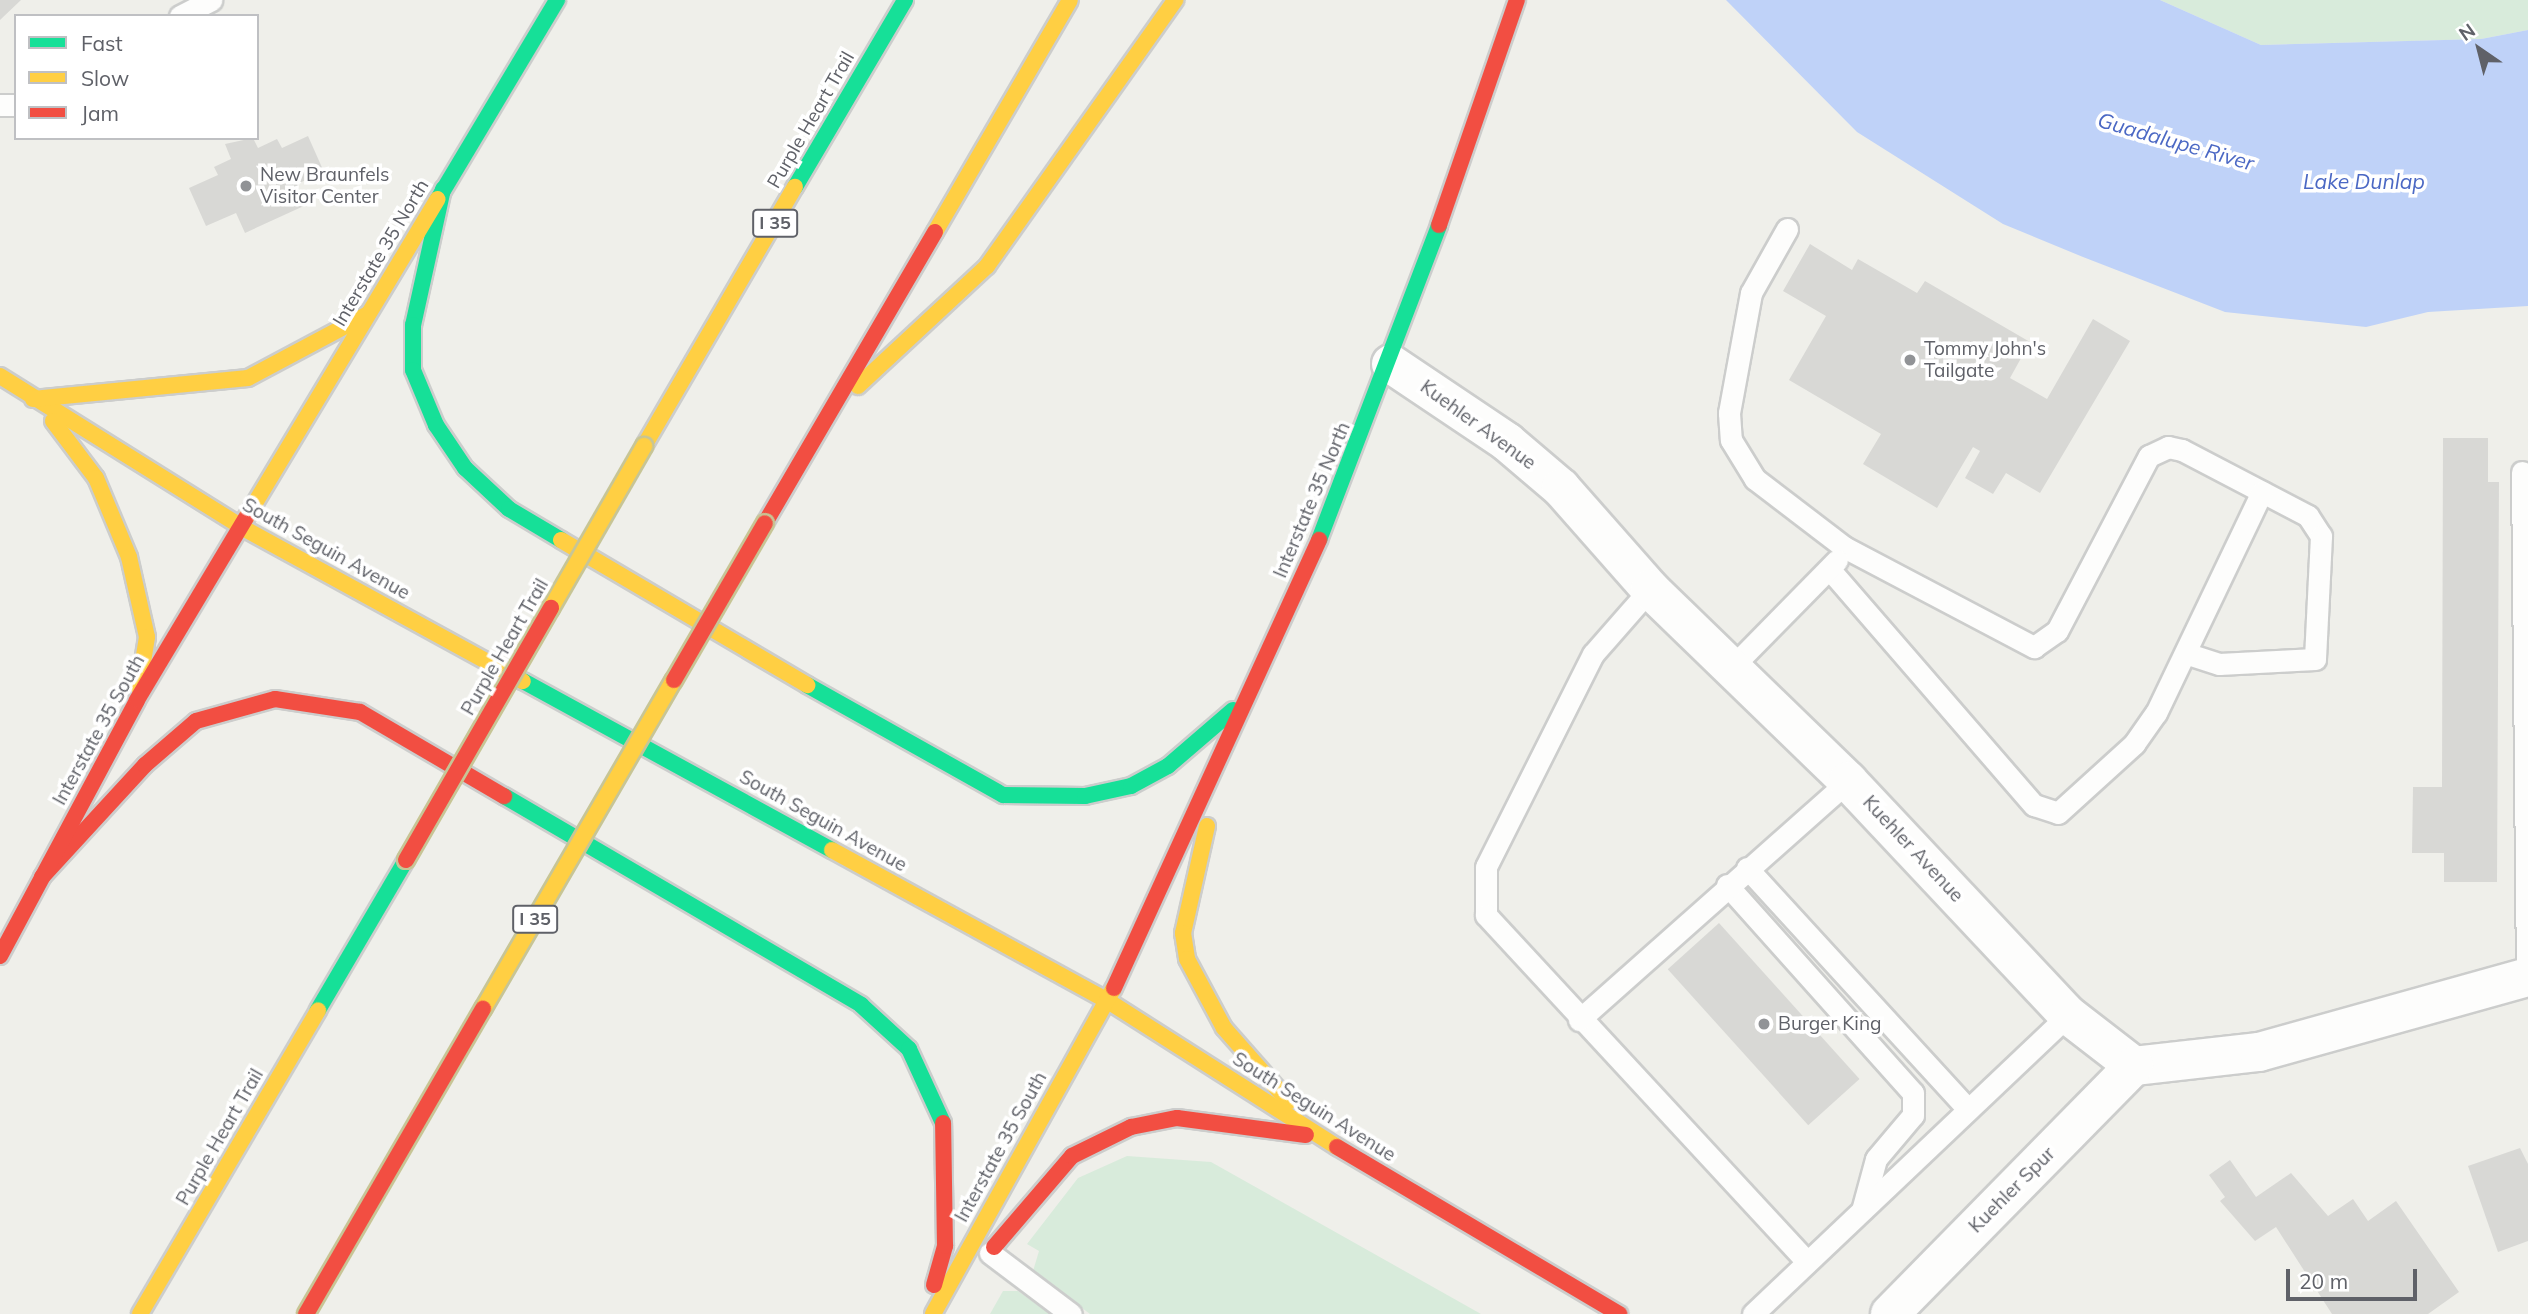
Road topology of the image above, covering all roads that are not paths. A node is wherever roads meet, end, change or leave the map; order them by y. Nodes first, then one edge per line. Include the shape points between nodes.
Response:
1 (211, 0) edge
2 (557, 0) edge
3 (905, 0) edge
4 (1070, 0) edge
5 (1175, 0) edge
6 (1517, 0) edge
7 (184, 14) edge
8 (443, 189) junction
9 (1787, 229) dead end
10 (370, 313) junction
11 (1391, 364) junction
12 (0, 376) edge
13 (33, 399) junction
14 (828, 414) junction
15 (2522, 472) dead end
16 (2262, 492) junction
17 (243, 528) junction
18 (1844, 547) junction
19 (1830, 572) junction
20 (1650, 589) junction
21 (2186, 653) junction
22 (1731, 668) junction
23 (137, 700) junction
24 (1242, 702) junction
25 (1849, 781) junction
26 (1747, 868) junction
27 (42, 877) junction
28 (1727, 885) junction
29 (0, 956) edge
30 (2528, 977) edge
31 (1108, 1001) junction
32 (2068, 1015) junction
33 (1579, 1020) junction
34 (2134, 1066) junction
35 (1968, 1109) junction
36 (1321, 1138) junction
37 (1862, 1209) junction
38 (990, 1253) junction
39 (1805, 1259) junction
40 (140, 1314) edge
41 (306, 1314) edge
42 (926, 1314) edge
43 (933, 1314) edge
44 (940, 1314) edge
45 (1071, 1314) edge
46 (1619, 1314) edge
47 (1753, 1314) edge
48 (1890, 1314) edge

1 - 7 lane
2 - 8 main road, Interstate 35 North
3 - 40 main road, Purple Heart Trail / I 35, bridge
4 - 14 main road, I 35
5 - 14 main road via 987,266
6 - 11 main road, Interstate 35 North
8 - 10 main road, Interstate 35 North
8 - 24 main road via 413,325 413,370 436,425 465,468 509,509 952,771 1003,795 1085,796 1131,786 1168,766
9 - 18 lane via 1751,293 1728,431 1738,456 1770,496
10 - 13 main road via 248,378
10 - 17 main road, Interstate 35 North
11 - 20 street, Kuehler Avenue via 1507,442 1552,480
11 - 24 main road, Interstate 35 North via 1306,573
12 - 13 main road, South Seguin Avenue
13 - 17 main road, South Seguin Avenue
13 - 23 main road via 96,478 129,557 146,637
14 - 41 main road, I 35, bridge
15 - 30 lane
16 - 18 lane via 2176,448 2154,452 2057,631 2034,647
16 - 21 lane
16 - 21 lane via 2308,516 2321,536 2318,653 2308,663 2232,664
17 - 23 main road, Interstate 35 South
17 - 31 main road, South Seguin Avenue
18 - 19 lane
19 - 21 lane via 2046,812 2071,807 2134,744
19 - 22 lane
20 - 22 street, Kuehler Avenue
20 - 33 lane via 1593,654 1483,879 1491,925
22 - 25 street, Kuehler Avenue
23 - 27 main road, Interstate 35 South
24 - 31 main road, Interstate 35 North
24 - 36 main road via 1194,873 1183,933 1187,959 1224,1028
25 - 26 lane
25 - 32 street, Kuehler Avenue
26 - 28 lane
26 - 35 lane
27 - 29 main road, Interstate 35 South
27 - 42 main road via 145,765 196,721 234,706 310,702 360,712 419,741 861,1005 909,1049 943,1120 948,1180 945,1246
28 - 33 lane
28 - 37 lane via 1913,1093 1913,1115 1876,1159
30 - 34 street via 2259,1052
31 - 36 main road, South Seguin Avenue
31 - 43 main road, Interstate 35 South
32 - 34 street, Kuehler Avenue
32 - 35 lane
33 - 39 lane
34 - 48 street, Kuehler Spur
35 - 37 lane
36 - 38 main road via 1177,1118 1102,1137 1049,1176
36 - 46 main road, South Seguin Avenue
37 - 39 lane
38 - 44 main road
38 - 45 lane
39 - 47 lane

